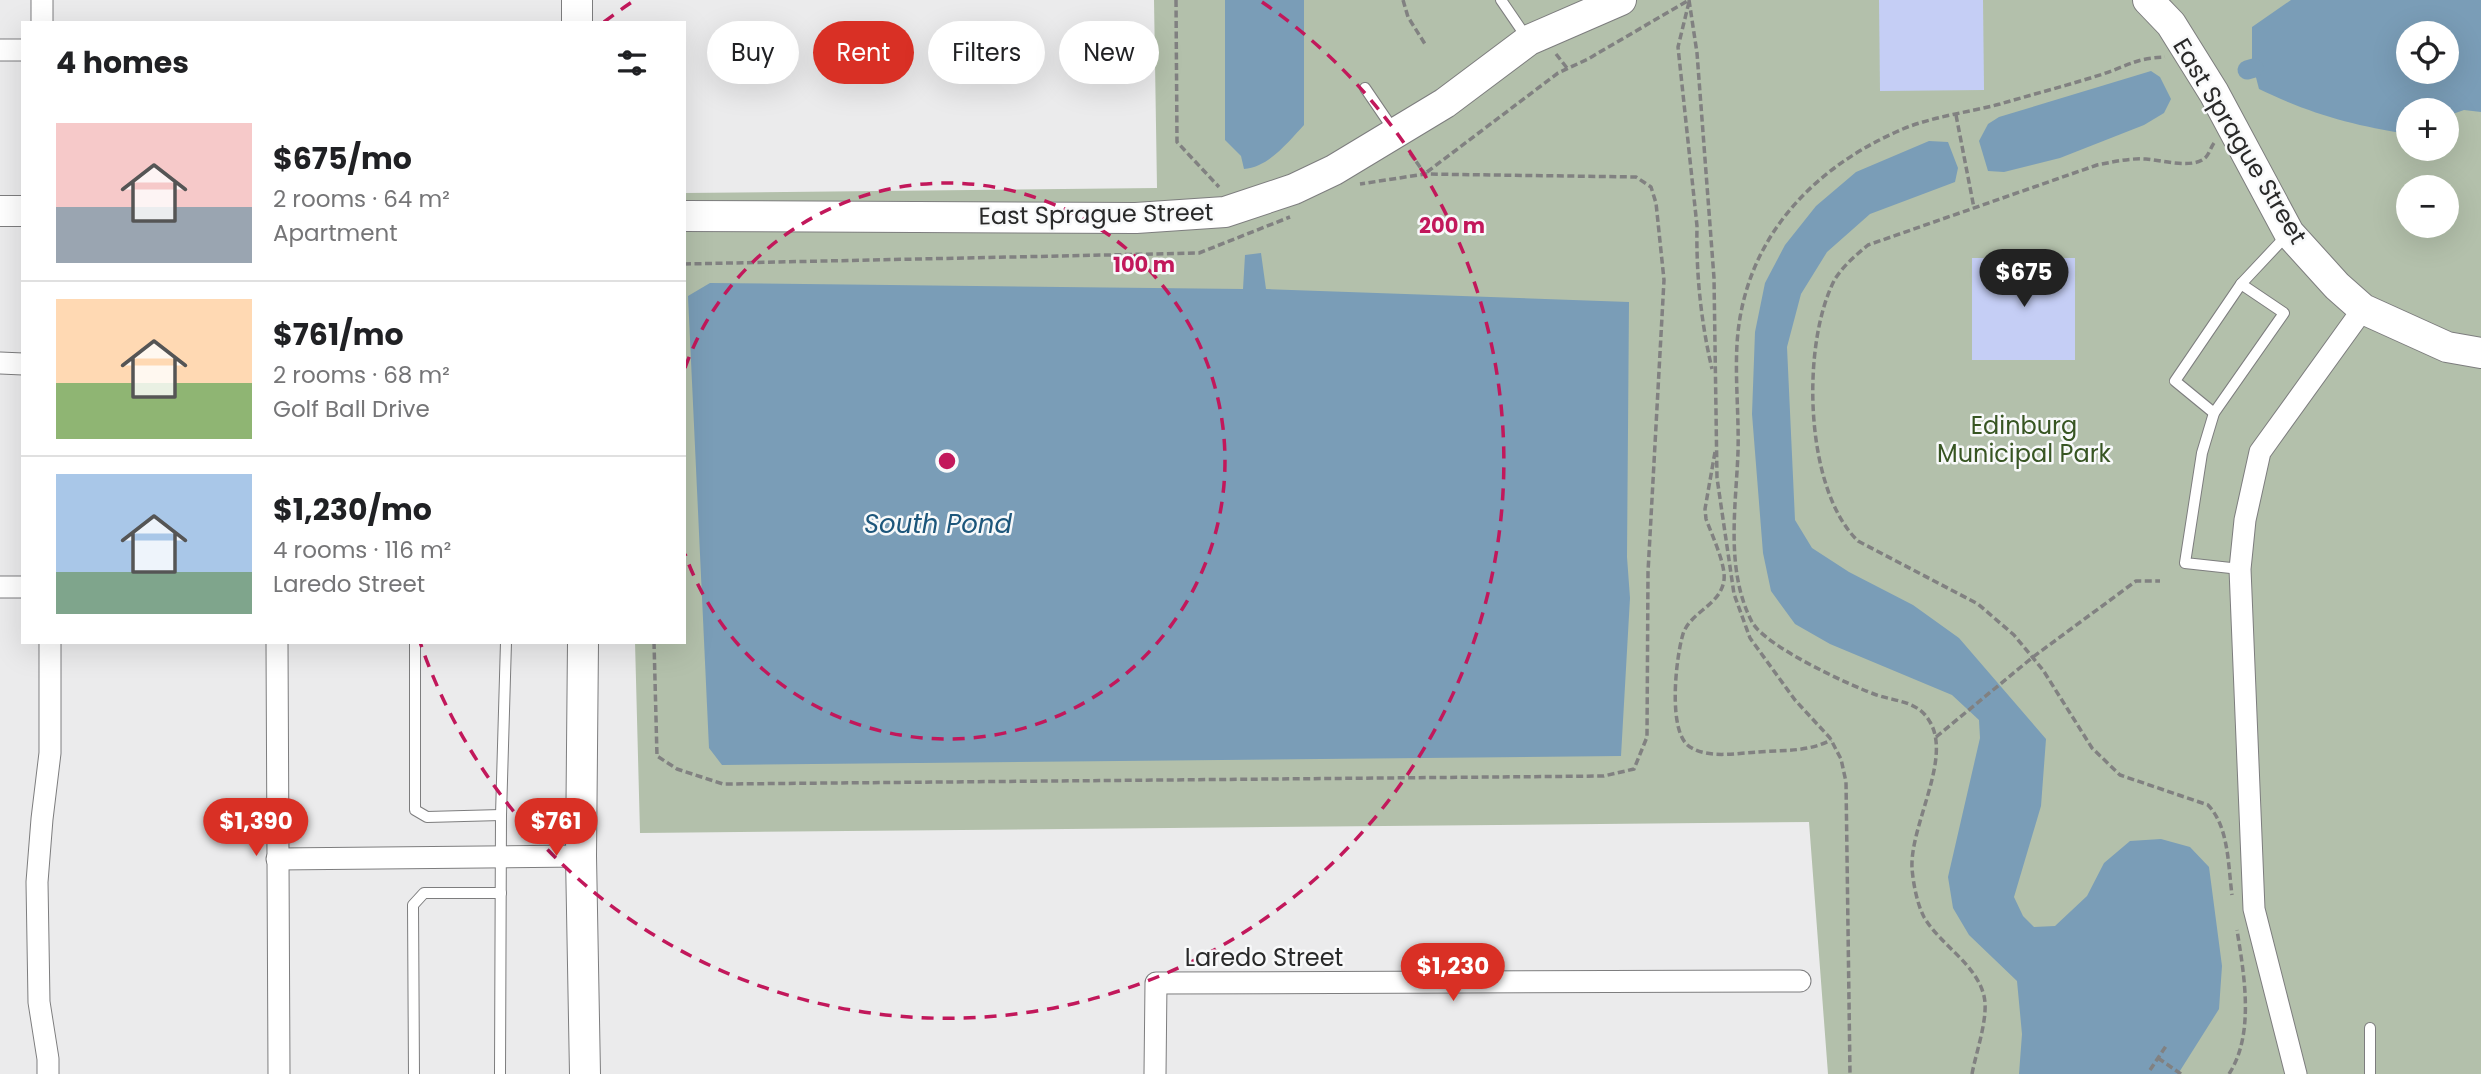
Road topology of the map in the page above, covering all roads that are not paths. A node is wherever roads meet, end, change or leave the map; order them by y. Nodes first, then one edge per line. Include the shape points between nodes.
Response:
1 (42, 0) edge
2 (577, 0) edge
3 (1501, 0) edge
4 (1621, 0) edge
5 (2148, 0) edge
6 (42, 21) edge
7 (577, 21) edge
8 (1541, 45) junction
9 (0, 50) edge
10 (21, 50) edge
11 (1365, 88) dead end
12 (1401, 140) junction
13 (0, 211) edge
14 (21, 211) edge
15 (686, 216) edge
16 (2289, 233) junction
17 (2241, 284) junction
18 (2363, 309) junction
19 (2481, 353) edge
20 (0, 363) edge
21 (21, 364) edge
22 (2214, 413) junction
23 (2240, 569) junction
24 (0, 587) edge
25 (21, 587) edge
26 (50, 644) edge
27 (277, 644) edge
28 (415, 644) edge
29 (506, 644) edge
30 (583, 644) edge
31 (501, 815) junction
32 (582, 856) junction
33 (501, 857) junction
34 (277, 859) junction
35 (501, 893) junction
36 (1800, 981) dead end
37 (2371, 1028) dead end
38 (48, 1074) edge
39 (279, 1074) edge
40 (414, 1074) edge
41 (500, 1074) edge
42 (585, 1074) edge
43 (1155, 1074) edge
44 (2296, 1074) edge
45 (2370, 1074) edge

1 - 6 street
2 - 7 street
3 - 8 lane
4 - 8 street, East Sprague Street
5 - 16 street, East Sprague Street via 2171,24 2214,93
8 - 12 street, East Sprague Street via 1444,103
9 - 10 street
11 - 12 lane
12 - 15 street, East Sprague Street via 1294,189 1225,212 1136,218
13 - 14 street
16 - 17 lane
16 - 18 street, East Sprague Street
17 - 22 lane via 2175,382
17 - 22 lane via 2284,313
18 - 19 street, East Sprague Street via 2447,347
18 - 23 street via 2260,452 2250,488
20 - 21 street
22 - 23 lane via 2202,453 2185,563
23 - 44 street via 2254,909
24 - 25 street
26 - 38 street via 50,753 37,882 39,1002
27 - 34 street
28 - 31 lane via 415,810 428,817
29 - 31 lane
30 - 32 street
31 - 33 lane
32 - 33 street
32 - 42 street
33 - 34 street
33 - 35 lane
34 - 39 street
35 - 40 lane via 424,892 413,905
35 - 41 lane
36 - 43 street, Laredo Street via 1156,983
37 - 45 lane

